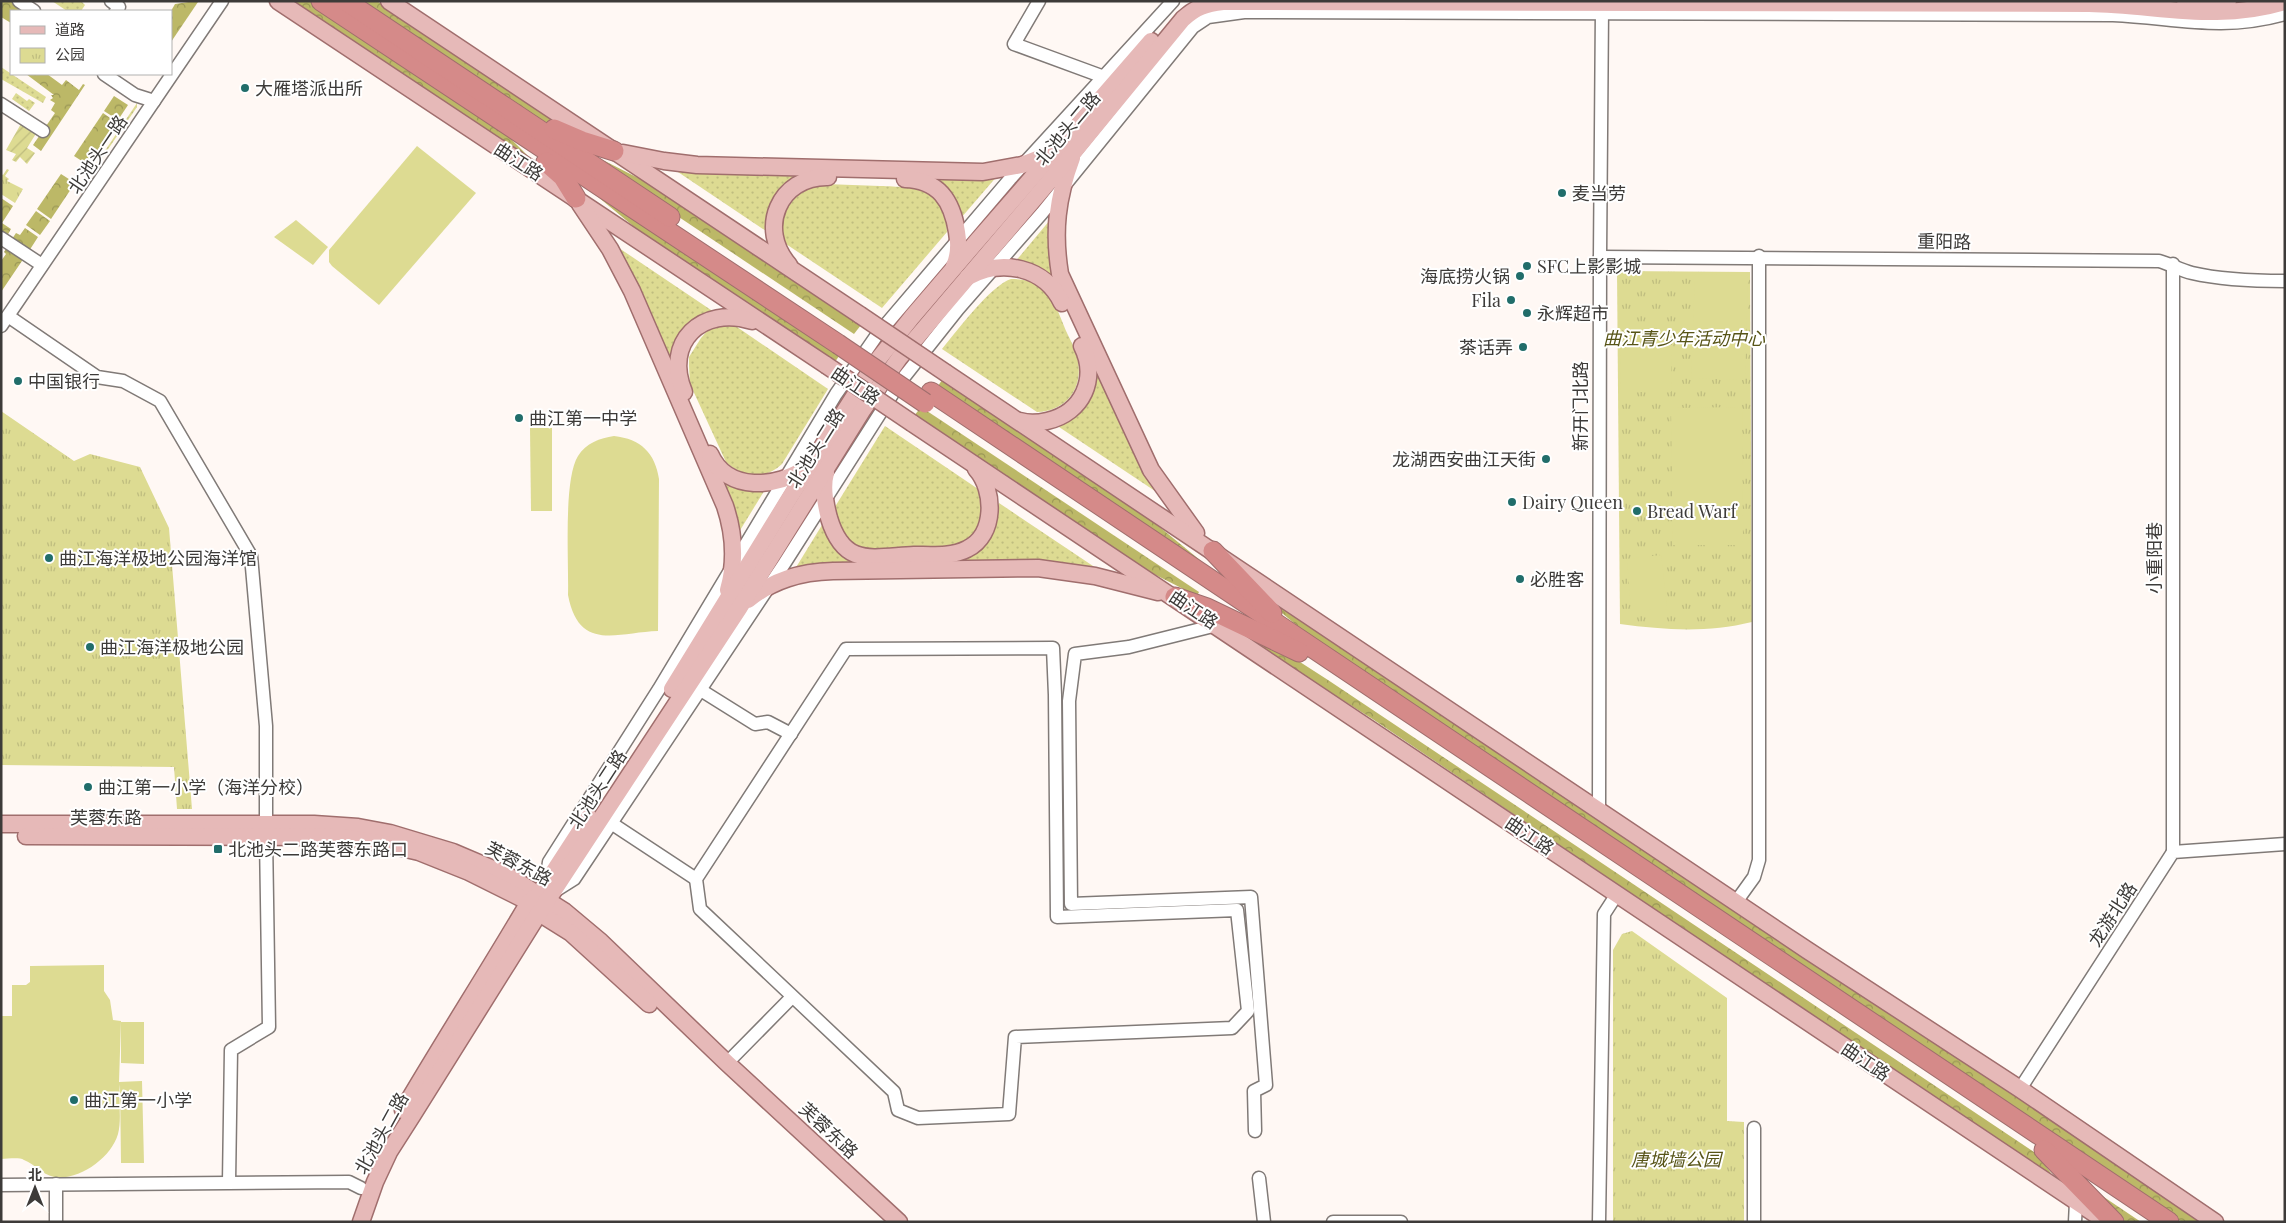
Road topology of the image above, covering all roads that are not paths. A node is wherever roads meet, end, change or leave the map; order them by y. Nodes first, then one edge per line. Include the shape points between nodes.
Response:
1 (19, 1) edge
2 (110, 1) edge
3 (222, 1) edge
4 (278, 1) edge
5 (321, 1) edge
6 (346, 1) edge
7 (389, 1) edge
8 (1039, 1) edge
9 (1173, 1) edge
10 (2185, 1) edge
11 (2228, 1) edge
12 (2285, 2) edge
13 (1201, 5) edge
14 (1602, 6) edge
15 (32, 10) edge
16 (117, 10) edge
17 (2285, 14) edge
18 (105, 75) edge
19 (172, 75) edge
20 (172, 75) edge
21 (1104, 77) junction
22 (154, 101) junction
23 (1, 104) edge
24 (509, 118) junction
25 (43, 131) dead end
26 (1059, 146) junction
27 (1075, 150) junction
28 (614, 151) junction
29 (1022, 165) junction
30 (1063, 186) junction
31 (576, 198) junction
32 (1, 238) edge
33 (958, 240) junction
34 (1759, 256) junction
35 (1600, 257) junction
36 (2173, 264) junction
37 (42, 265) junction
38 (993, 270) junction
39 (957, 276) junction
40 (801, 277) junction
41 (2285, 281) edge
42 (4, 321) edge
43 (767, 326) junction
44 (1014, 418) junction
45 (965, 459) junction
46 (820, 464) junction
47 (784, 479) junction
48 (825, 499) junction
49 (1213, 551) junction
50 (733, 564) junction
51 (770, 585) junction
52 (1175, 597) junction
53 (740, 607) junction
54 (721, 609) junction
55 (1217, 625) junction
56 (1299, 646) junction
57 (699, 690) junction
58 (791, 734) junction
59 (1599, 810) junction
60 (611, 823) junction
61 (1, 824) edge
62 (266, 831) junction
63 (1, 835) edge
64 (2285, 844) edge
65 (2173, 852) junction
66 (696, 879) junction
67 (1617, 894) junction
68 (543, 897) junction
69 (1736, 902) junction
70 (792, 997) junction
71 (727, 1063) junction
72 (2020, 1089) junction
73 (1754, 1128) dead end
74 (1255, 1131) dead end
75 (2044, 1150) junction
76 (1260, 1178) dead end
77 (229, 1182) junction
78 (56, 1184) junction
79 (1, 1185) edge
80 (361, 1188) junction
81 (2076, 1202) junction
82 (56, 1222) edge
83 (351, 1222) edge
84 (361, 1222) edge
85 (884, 1222) edge
86 (899, 1222) edge
87 (1264, 1222) edge
88 (1333, 1222) edge
89 (1401, 1222) edge
90 (1599, 1222) edge
91 (1754, 1222) edge
92 (2075, 1222) edge
93 (2107, 1222) edge
94 (2114, 1222) edge
95 (2150, 1222) edge
96 (2169, 1222) edge
97 (2215, 1222) edge

1 - 15 street
2 - 16 street via 119,7
3 - 20 street, 北池头一路
4 - 31 main road, 曲江路
5 - 24 highway, 曲江路
6 - 24 highway, 曲江路
7 - 28 main road
8 - 21 street via 1014,44
9 - 21 street
10 - 11 main road
12 - 14 main road, 北池头二路 via 2249,11 2209,14 2098,4
13 - 14 main road, 北池头二路 via 1223,2
13 - 26 main road, 北池头二路 via 1176,12
13 - 27 main road, 北池头二路 via 1183,19
13 - 30 street via 1193,27
14 - 17 street via 2113,15 2213,24 2253,22
14 - 35 street, 新开门北路
18 - 22 street via 135,95
19 - 22 street, 北池头一路
21 - 29 street
22 - 37 street, 北池头一路
23 - 25 street
24 - 28 highway
24 - 31 highway via 563,177
24 - 56 highway, 曲江路, bridge
26 - 29 main road via 1045,156
26 - 39 main road, 北池头二路
27 - 30 main road
27 - 39 main road, 北池头二路
28 - 29 main road via 681,164 734,166 968,172
28 - 40 main road
29 - 33 street
30 - 38 street
30 - 49 main road via 1057,208 1056,240 1064,285 1151,470 1186,521
31 - 43 main road, 曲江路
31 - 50 main road via 610,249 632,291 725,506 733,538
32 - 37 street
33 - 39 main road
33 - 40 main road via 949,203 941,192 928,184 911,179 807,179 782,199 774,222 775,238 782,257
33 - 47 street via 877,336 836,394
34 - 35 street, 重阳路
34 - 36 street, 重阳路 via 2159,261
34 - 69 street via 1760,860 1754,877
35 - 59 street, 新开门北路
36 - 41 street, 重阳路 via 2189,272 2229,280
36 - 65 street, 小重阳巷
37 - 42 street, 北池头一路
38 - 39 main road
38 - 44 main road via 1022,270 1049,283 1058,295 1089,364 1085,392 1073,410 1039,423
38 - 48 street via 900,382
39 - 46 main road, 北池头二路 via 876,362
40 - 44 main road, bridge
42 - 62 street via 97,377 123,381 160,401 251,556 266,726
43 - 45 main road, 曲江路, bridge
43 - 47 main road via 728,316 700,324 683,346 679,374 713,460 722,471 745,482
44 - 49 main road
45 - 48 main road via 985,482 990,510 979,539 967,549 957,552 874,557 856,555 836,538
45 - 52 main road, 曲江路
46 - 47 main road
46 - 48 main road via 825,476
46 - 53 main road, 北池头二路
46 - 54 main road, 北池头二路
47 - 50 street
48 - 51 street
49 - 56 highway
49 - 59 main road
50 - 54 main road
50 - 68 street via 549,862
51 - 52 main road via 818,571 1038,568 1095,576
51 - 53 main road
51 - 57 street
52 - 55 main road, 曲江路
52 - 56 highway
53 - 68 main road, 北池头二路
54 - 68 main road, 北池头二路
55 - 67 main road, 曲江路
55 - 74 street via 1129,647 1075,654 1070,701 1071,904 1251,897 1266,1085 1254,1091
56 - 75 highway, 曲江路 via 1688,914
56 - 96 highway, 曲江路
57 - 58 street via 755,724 768,722
57 - 60 street
58 - 66 street
58 - 70 street via 846,649 1052,648 1056,695 1057,916 1237,910 1248,1010 1232,1028 1015,1037 1009,1114 918,1118 898,1110 894,1092
59 - 69 main road
60 - 66 street
60 - 68 street via 574,879
61 - 62 main road, 芙蓉东路
62 - 63 main road, 芙蓉东路 via 55,837
62 - 68 main road, 芙蓉东路 via 344,838 419,852
62 - 77 street via 269,1027 231,1050
64 - 65 street
65 - 72 street, 龙游北路
66 - 70 street via 700,909
67 - 81 main road, 曲江路
67 - 90 street via 1604,914
68 - 71 main road, 芙蓉东路 via 600,942
68 - 80 main road, 北池头二路 via 490,968 445,1037
68 - 84 main road, 北池头二路 via 389,1152
68 - 85 main road, 芙蓉东路 via 571,933
69 - 72 main road
70 - 71 street
71 - 86 main road, 芙蓉东路
72 - 97 main road
73 - 91 street
75 - 94 highway
75 - 95 highway, 曲江路
76 - 87 street
77 - 78 street
77 - 80 street via 349,1182
78 - 79 street
78 - 82 street
80 - 83 main road, 北池头二路
81 - 92 street
81 - 93 main road, 曲江路
88 - 89 street

